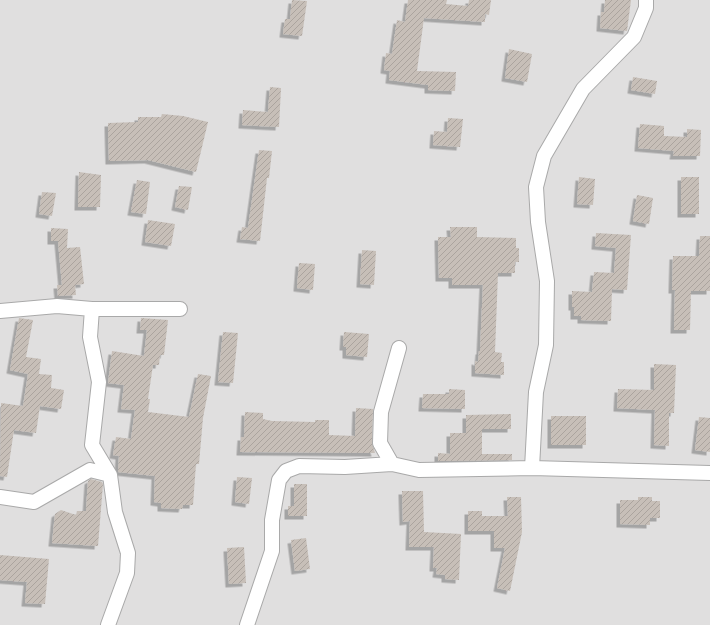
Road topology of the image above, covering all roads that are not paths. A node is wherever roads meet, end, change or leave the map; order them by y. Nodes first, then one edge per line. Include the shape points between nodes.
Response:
1 (646, 0) edge
2 (92, 309) junction
3 (180, 309) dead end
4 (0, 311) edge
5 (399, 348) dead end
6 (392, 464) junction
7 (532, 468) junction
8 (710, 472) edge
9 (110, 475) junction
10 (0, 497) edge
11 (108, 625) edge
12 (247, 625) edge

1 - 7 street via 646,8 634,37 583,89 544,156 536,187 538,222 547,281 546,345 536,392
2 - 3 street
2 - 4 street via 56,306
2 - 9 street via 90,337 98,382 92,445
5 - 6 street via 381,412 380,443
6 - 7 street via 418,470
6 - 12 street via 299,466 286,471 279,480 272,520 272,551
7 - 8 street
9 - 10 street via 90,470 34,502
9 - 11 street via 115,512 128,553 127,573

